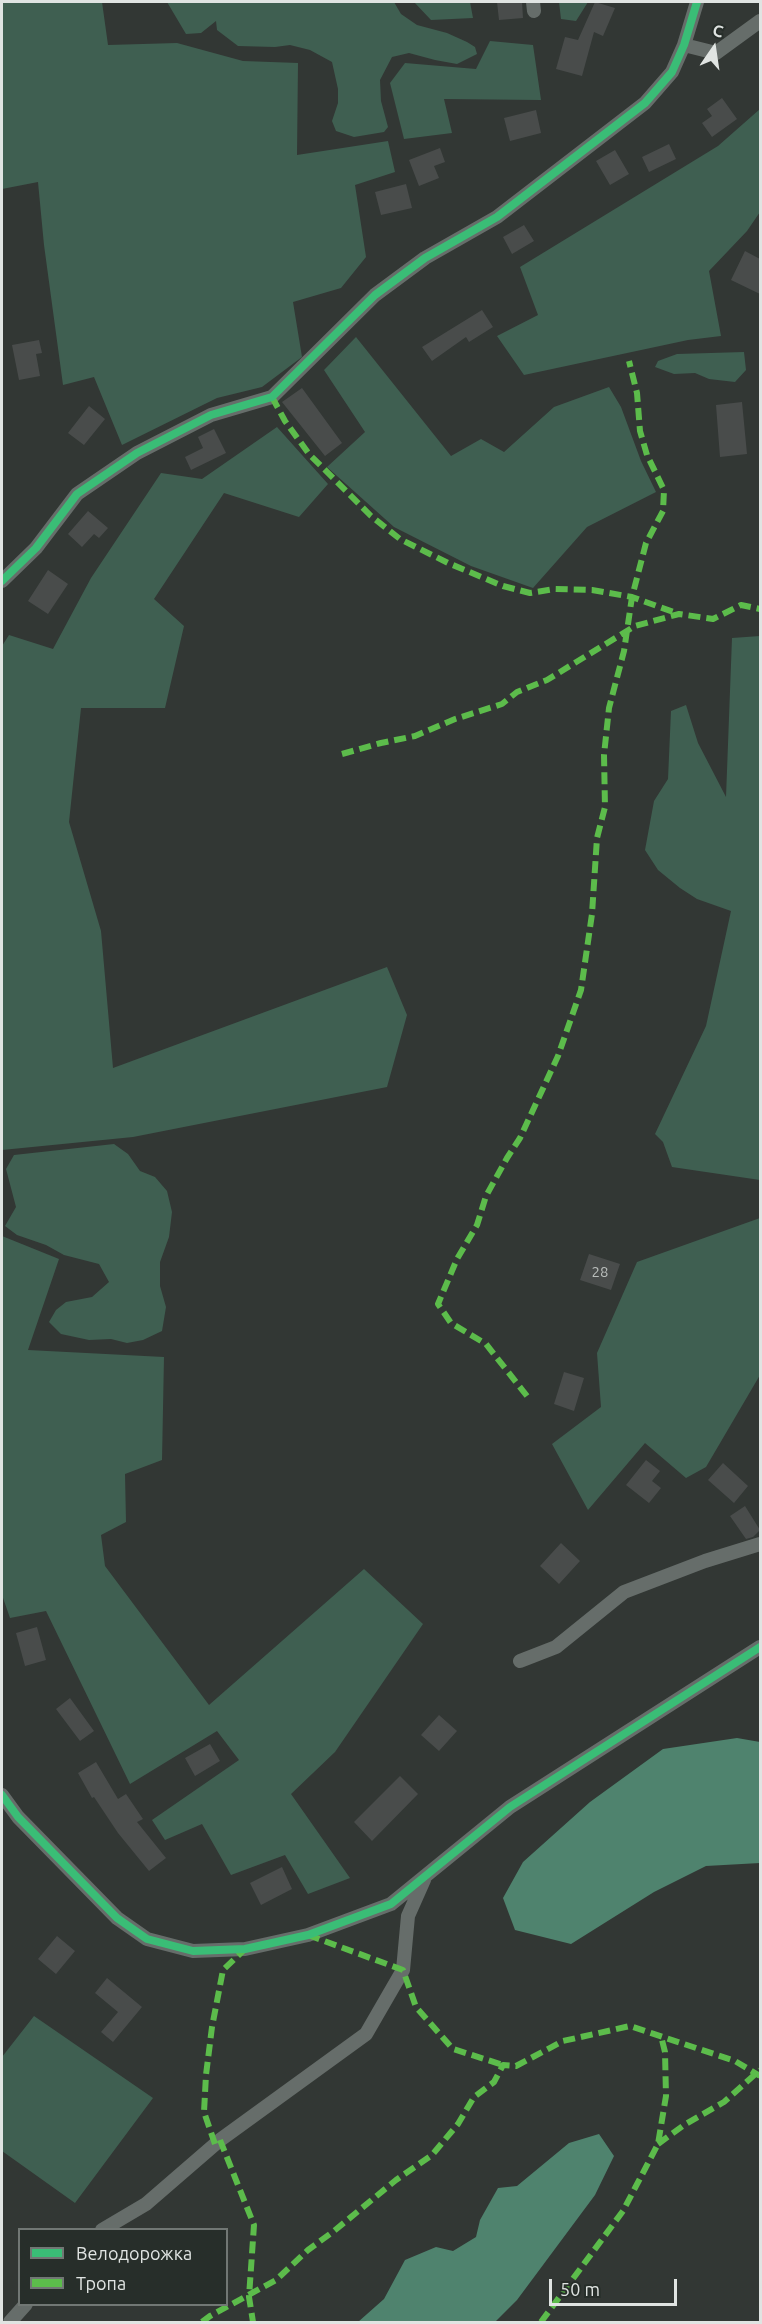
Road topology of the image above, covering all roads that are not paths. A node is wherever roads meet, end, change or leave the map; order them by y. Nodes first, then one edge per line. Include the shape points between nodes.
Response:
1 (697, 2) edge
2 (760, 21) edge
3 (684, 45) junction
4 (2, 581) edge
5 (760, 1544) edge
6 (760, 1647) edge
7 (520, 1661) dead end
8 (2, 1795) edge
9 (424, 1879) junction
10 (104, 2228) edge
11 (24, 2306) edge
12 (10, 2322) edge

1 - 3 street
2 - 3 street via 716,53
3 - 4 street via 672,72 645,103 496,217 425,258 375,294 272,397 210,415 137,453 77,494 36,548
5 - 7 street via 624,1592 556,1647
6 - 9 street via 510,1807
8 - 9 street via 18,1817 117,1918 147,1939 193,1951 245,1949 308,1935 391,1904
9 - 10 street via 408,1916 403,1970 366,2034 220,2140 146,2204
11 - 12 street

